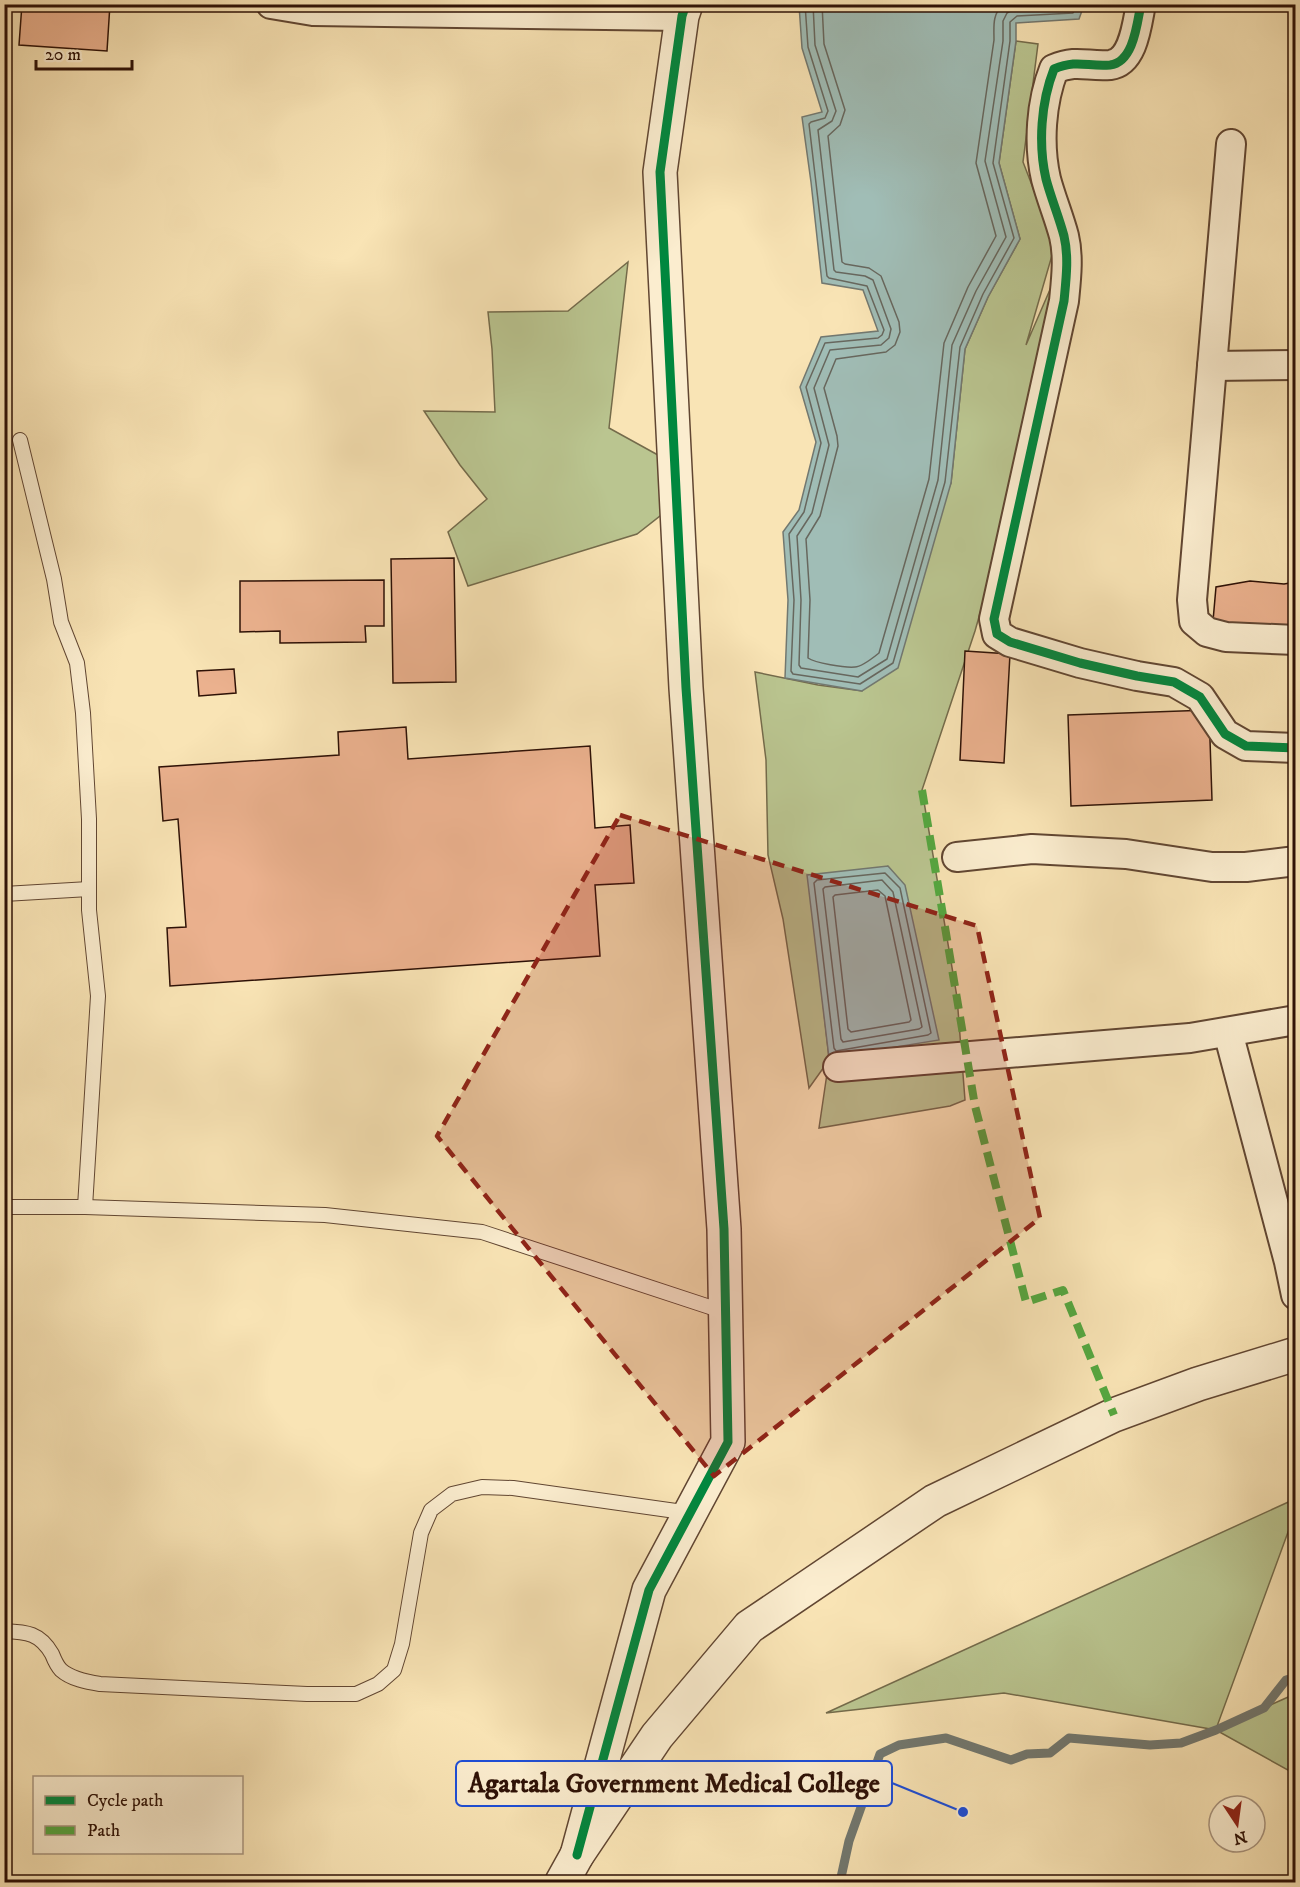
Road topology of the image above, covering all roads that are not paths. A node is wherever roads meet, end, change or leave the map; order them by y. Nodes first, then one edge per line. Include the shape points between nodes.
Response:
1 (271, 4) edge
2 (1141, 4) edge
3 (607, 9) edge
4 (684, 10) edge
5 (1231, 144) dead end
6 (1296, 365) edge
7 (1212, 366) junction
8 (20, 440) dead end
9 (1296, 640) edge
10 (1296, 748) edge
11 (957, 857) dead end
12 (1296, 861) edge
13 (89, 889) junction
14 (4, 894) edge
15 (1296, 1020) edge
16 (1228, 1032) junction
17 (838, 1067) dead end
18 (4, 1207) edge
19 (85, 1207) junction
20 (1296, 1295) edge
21 (725, 1312) junction
22 (1296, 1354) edge
23 (690, 1513) junction
24 (4, 1631) edge
25 (570, 1869) edge

1 - 3 street via 314,11
2 - 10 street via 1128,54 1113,65 1069,63 1054,69 1047,86 1042,159 1065,238 1064,301 994,619 997,634 1010,642 1080,663 1174,682 1200,697 1225,734 1246,746
3 - 4 street
4 - 21 street via 660,172 686,688 724,1229
5 - 7 street
6 - 7 street
7 - 9 street via 1192,600 1194,621 1207,632 1226,637
8 - 13 lane via 61,622 77,663 89,807
11 - 12 street via 1032,849 1126,854 1212,867
13 - 14 lane
13 - 19 lane via 98,996
15 - 16 street
16 - 17 street
16 - 20 street
18 - 19 lane
19 - 21 lane via 325,1215 482,1232
21 - 23 street via 728,1442
22 - 25 street via 1114,1415 935,1501 749,1627 657,1736
23 - 24 lane via 513,1488 482,1487 452,1494 431,1510 421,1533 394,1670 378,1684 356,1694 100,1684 61,1670 37,1636
23 - 25 street via 649,1590

